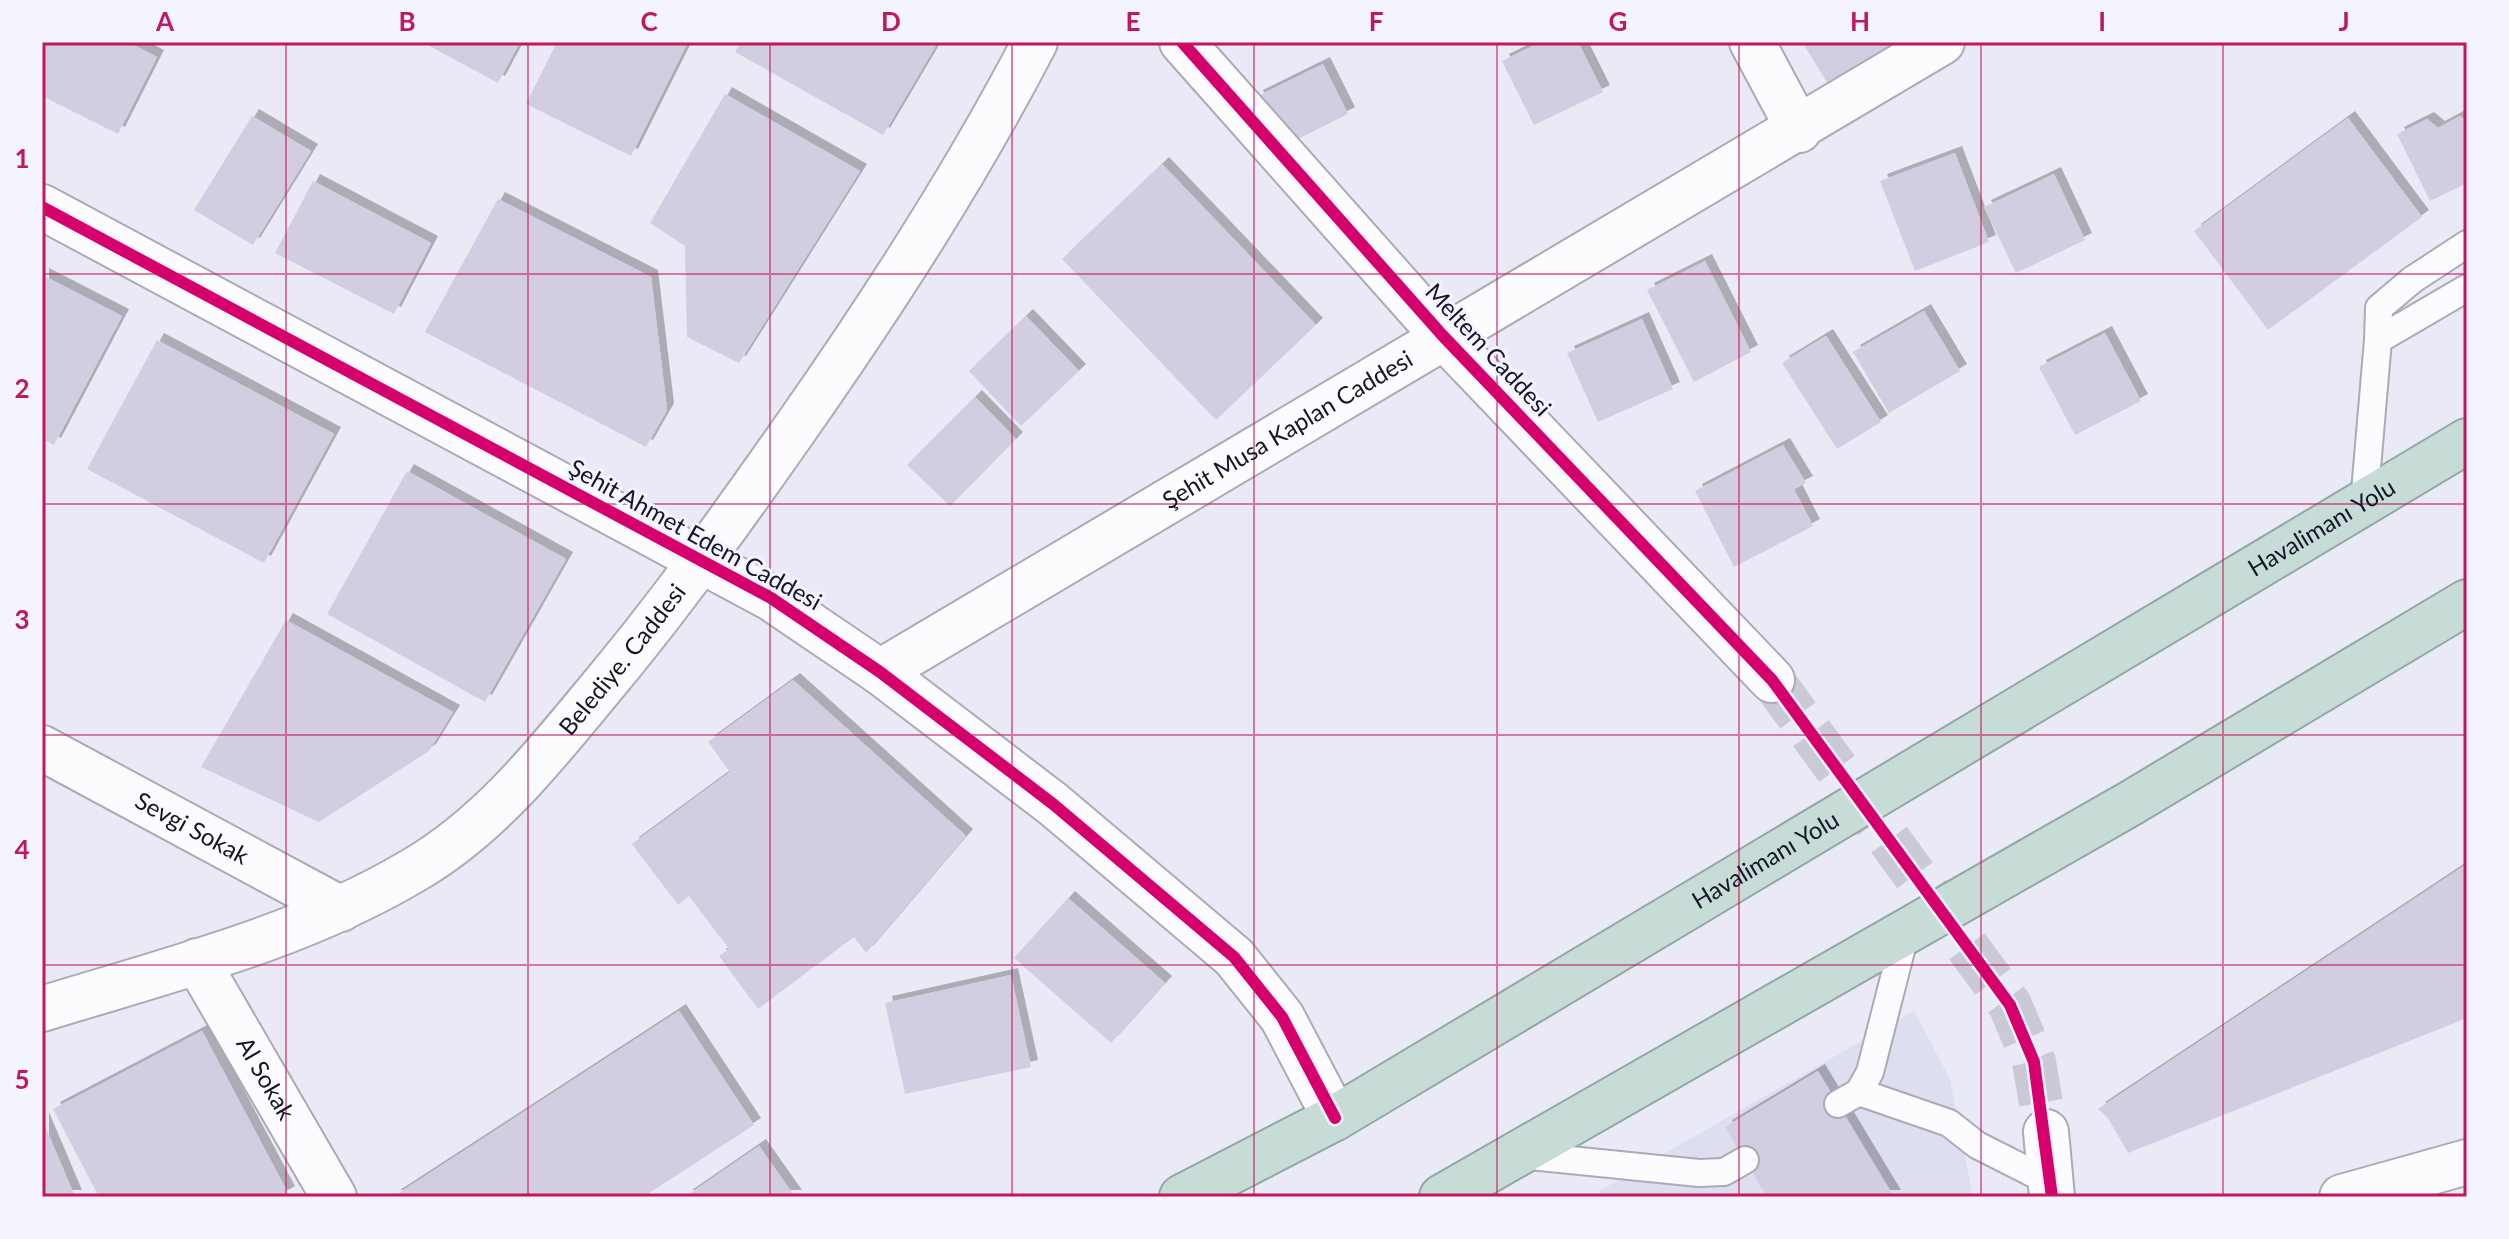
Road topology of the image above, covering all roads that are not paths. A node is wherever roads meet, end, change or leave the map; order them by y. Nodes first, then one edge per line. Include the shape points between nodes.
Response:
1 (1035, 42) edge
2 (1182, 42) edge
3 (1752, 42) edge
4 (1942, 42) edge
5 (1799, 130) junction
6 (42, 207) edge
7 (2467, 244) edge
8 (2467, 288) edge
9 (1443, 336) junction
10 (2378, 340) junction
11 (2467, 441) edge
12 (2364, 503) junction
13 (702, 562) junction
14 (2467, 602) edge
15 (880, 672) junction
16 (1772, 680) tunnel mouth
17 (42, 748) edge
18 (341, 909) junction
19 (1906, 931) junction
20 (197, 961) junction
21 (42, 1009) edge
22 (1335, 1118) junction
23 (2046, 1132) tunnel mouth
24 (1516, 1154) junction
25 (1745, 1160) dead end
26 (2467, 1162) edge
27 (2052, 1190) edge
28 (334, 1197) edge
29 (1182, 1197) edge
30 (1442, 1197) edge
31 (2342, 1197) edge

1 - 13 street, Belediye. Caddesi via 893,288
2 - 9 street, Meltem Caddesi
3 - 5 street
4 - 5 street, Şehit Musa Kaplan Caddesi
5 - 9 street, Şehit Musa Kaplan Caddesi
6 - 13 street, Şehit Ahmet Edem Caddesi
7 - 10 lane via 2379,308
8 - 10 lane
9 - 15 street, Şehit Musa Kaplan Caddesi
9 - 16 street, Meltem Caddesi
10 - 12 lane
11 - 12 highway, Havalimanı Yolu
12 - 22 highway, Havalimanı Yolu
13 - 15 street, Şehit Ahmet Edem Caddesi via 771,598
13 - 18 street, Belediye. Caddesi via 511,792 417,869
14 - 19 highway
15 - 22 street, Şehit Ahmet Edem Caddesi via 1053,804 1234,957 1282,1017
17 - 18 street, Sevgi Sokak
18 - 20 street, Belediye. Caddesi
19 - 24 highway
19 - 27 lane via 1870,1072 1849,1098 1949,1123
20 - 21 street, Belediye. Caddesi
20 - 28 street, Al Sokak
22 - 29 highway, Havalimanı Yolu
23 - 27 street
24 - 25 lane via 1699,1173 1724,1172
24 - 30 highway
26 - 31 street

